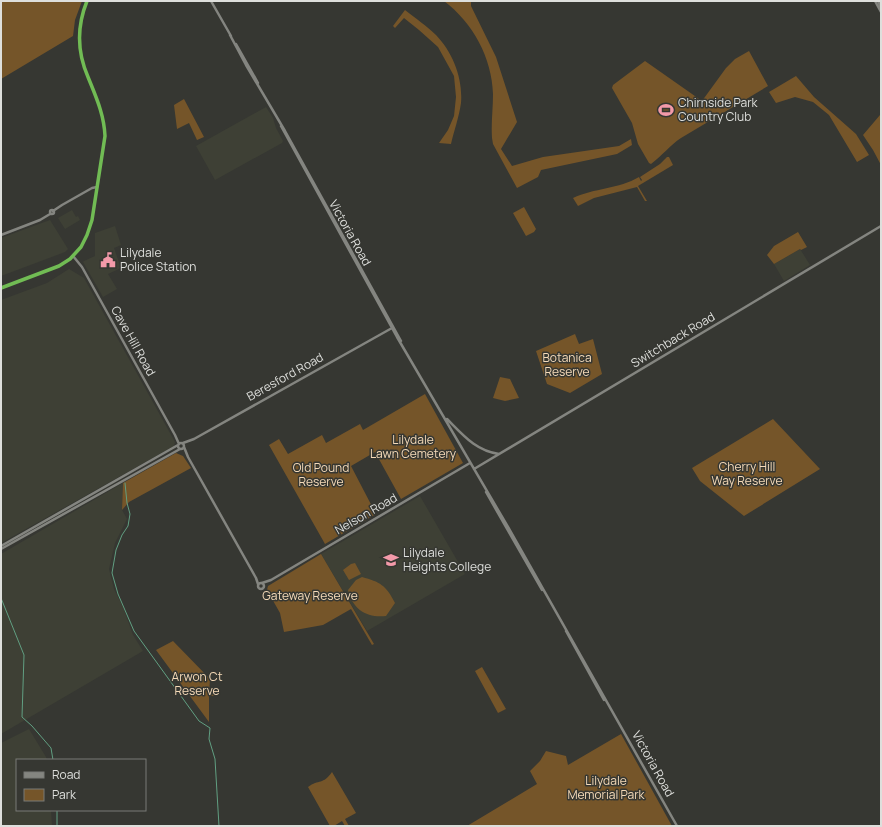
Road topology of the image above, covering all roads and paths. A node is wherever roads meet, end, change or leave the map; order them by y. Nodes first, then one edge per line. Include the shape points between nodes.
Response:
1 (211, 1) edge
2 (876, 1) edge
3 (87, 2) edge
4 (881, 7) edge
5 (881, 12) edge
6 (97, 187) junction
7 (881, 226) edge
8 (1, 235) edge
9 (73, 256) junction
10 (1, 288) edge
11 (393, 327) junction
12 (444, 416) junction
13 (181, 446) junction
14 (500, 454) junction
15 (470, 463) junction
16 (474, 469) junction
17 (1, 547) edge
18 (261, 584) joint
19 (677, 826) edge

1 - 11 main road, Victoria Road
2 - 4 main road
2 - 5 main road
3 - 6 highway via 79,30 81,54 99,103 104,126
6 - 8 main road via 51,210 50,214 40,220
6 - 9 highway via 87,235
7 - 14 main road, Switchback Road
9 - 10 highway via 53,268
9 - 13 main road, Cave Hill Road via 82,267
11 - 12 main road, Victoria Road
11 - 13 main road, Beresford Road
12 - 14 main road via 477,447
12 - 15 main road, Victoria Road
13 - 17 main road, Beresford Road
13 - 18 main road, Cave Hill Road
14 - 16 main road, Switchback Road
15 - 16 main road, Victoria Road
15 - 18 main road, Nelson Road
16 - 19 main road, Victoria Road

